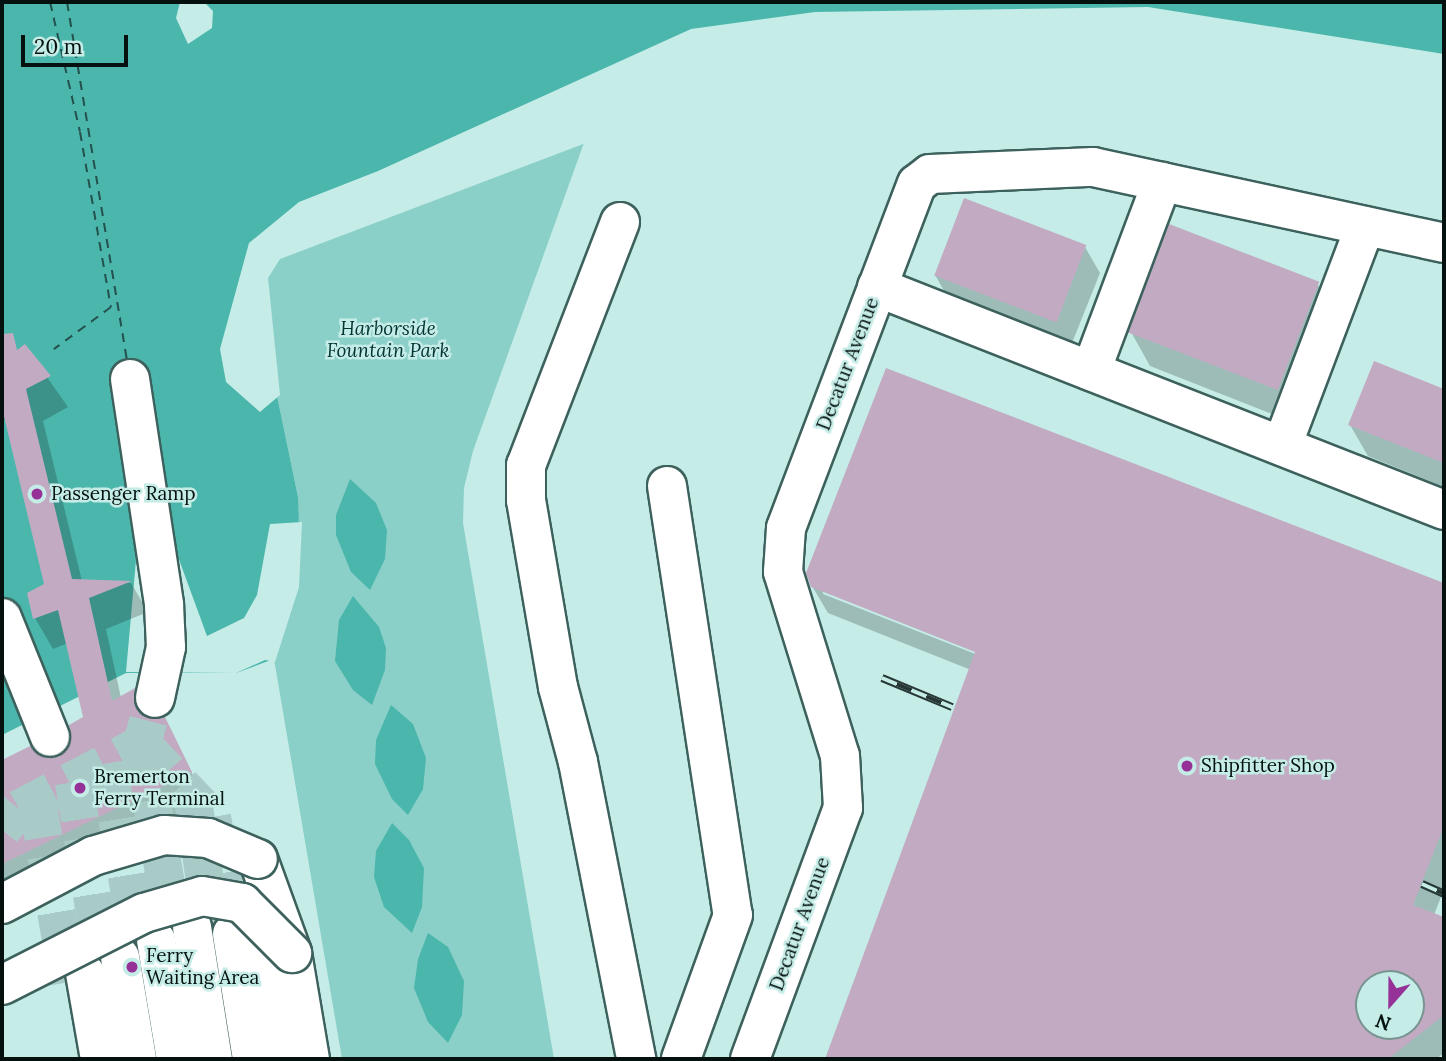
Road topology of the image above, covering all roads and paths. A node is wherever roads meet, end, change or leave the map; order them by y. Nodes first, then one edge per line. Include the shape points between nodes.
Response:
1 (1162, 183) junction
2 (620, 222) dead end
3 (1365, 226) junction
4 (1444, 243) edge
5 (877, 287) junction
6 (1091, 370) junction
7 (130, 379) dead end
8 (1282, 446) junction
9 (667, 486) dead end
10 (1444, 510) edge
11 (2, 618) edge
12 (155, 698) tunnel mouth
13 (50, 737) dead end
14 (2, 904) edge
15 (148, 949) junction
16 (277, 957) junction
17 (2, 985) edge
18 (80, 1059) edge
19 (100, 1059) edge
20 (118, 1059) edge
21 (137, 1059) edge
22 (157, 1059) edge
23 (176, 1059) edge
24 (194, 1059) edge
25 (213, 1059) edge
26 (234, 1059) edge
27 (253, 1059) edge
28 (279, 1059) edge
29 (310, 1059) edge
30 (636, 1059) edge
31 (681, 1059) edge
32 (750, 1059) edge

1 - 3 main road, Decatur Avenue
1 - 5 main road, Decatur Avenue via 1093,167 930,174 917,184
1 - 6 main road
2 - 30 main road via 526,465 526,500 558,687 578,762
3 - 4 main road, Decatur Avenue
3 - 8 main road
5 - 6 main road
5 - 32 main road, Decatur Avenue via 786,528 783,572 840,756 843,808
6 - 8 main road
7 - 12 main road via 164,605 166,647
8 - 10 main road
9 - 31 main road via 733,915
11 - 13 main road
14 - 16 main road, bridge via 93,856 164,835 208,838 258,859
15 - 18 main road
15 - 19 main road
15 - 20 main road
15 - 21 main road
15 - 22 main road
15 - 23 main road
15 - 24 main road
15 - 25 main road
15 - 26 main road
15 - 27 main road
16 - 17 main road, bridge via 242,903 202,896 144,914
16 - 28 main road
16 - 29 main road

